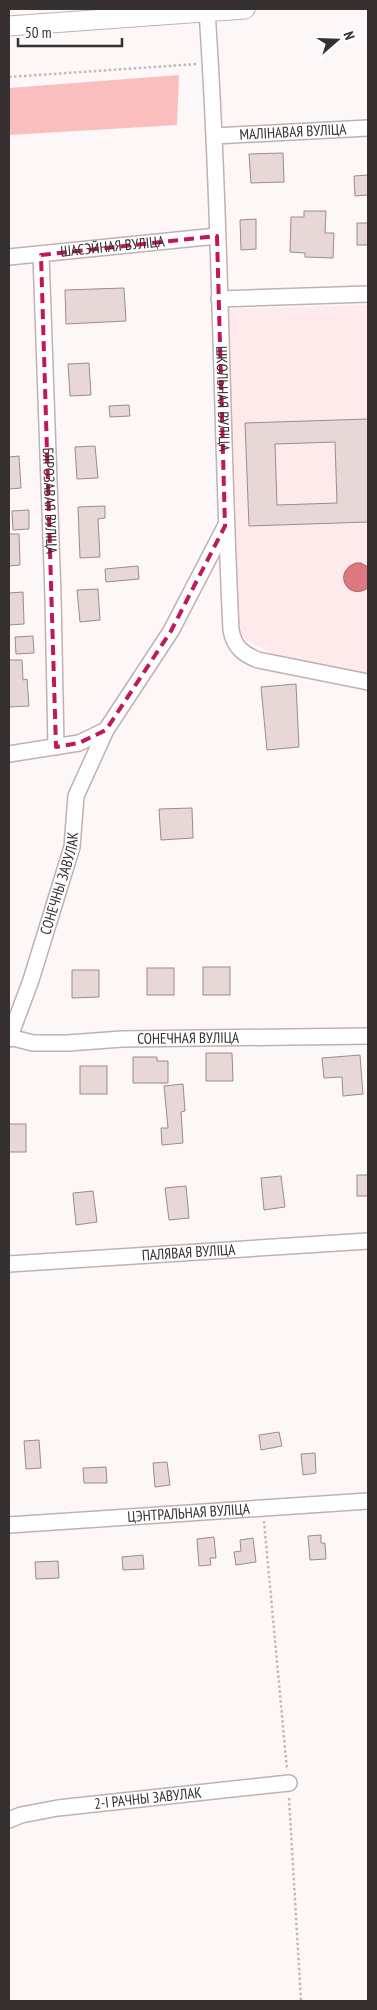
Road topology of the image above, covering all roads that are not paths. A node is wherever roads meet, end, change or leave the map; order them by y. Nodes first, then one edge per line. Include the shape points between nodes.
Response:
1 (244, 9) edge
2 (207, 12) junction
3 (9, 26) edge
4 (368, 128) edge
5 (215, 136) junction
6 (217, 236) junction
7 (41, 255) junction
8 (9, 257) edge
9 (368, 294) edge
10 (219, 299) junction
11 (226, 526) junction
12 (368, 682) edge
13 (106, 730) junction
14 (56, 747) junction
15 (9, 754) edge
16 (368, 1036) edge
17 (9, 1038) edge
18 (368, 1241) edge
19 (9, 1264) edge
20 (368, 1501) edge
21 (9, 1525) edge
22 (288, 1782) road end
23 (9, 1820) edge

1 - 2 main road
2 - 3 main road
2 - 5 street, ШКОЛЬНАЯ ВУЛІЦА
4 - 5 street, МАЛІНАВАЯ ВУЛІЦА
5 - 6 street, ШКОЛЬНАЯ ВУЛІЦА
6 - 7 street, ШАСЭЙНАЯ ВУЛІЦА
6 - 10 street, ШКОЛЬНАЯ ВУЛІЦА
7 - 8 street, ШАСЭЙНАЯ ВУЛІЦА
7 - 14 street, БЯРОЗАВАЯ ВУЛІЦА
9 - 10 street
10 - 11 street, ШКОЛЬНАЯ ВУЛІЦА
11 - 12 street, ШКОЛЬНАЯ ВУЛІЦА via 230,630 239,650 258,660
11 - 13 street, СОНЕЧНЫ ЗАВУЛАК via 171,631
13 - 14 street via 79,743
13 - 17 street, СОНЕЧНЫ ЗАВУЛАК via 76,796 72,847 31,980
14 - 15 street
16 - 17 street, СОНЕЧНАЯ ВУЛІЦА via 122,1039 68,1043 33,1043
18 - 19 street, ПАЛЯВАЯ ВУЛІЦА
20 - 21 street, ЦЭНТРАЛЬНАЯ ВУЛІЦА
22 - 23 street, 2-І РАЧНЫ ЗАВУЛАК via 58,1808

